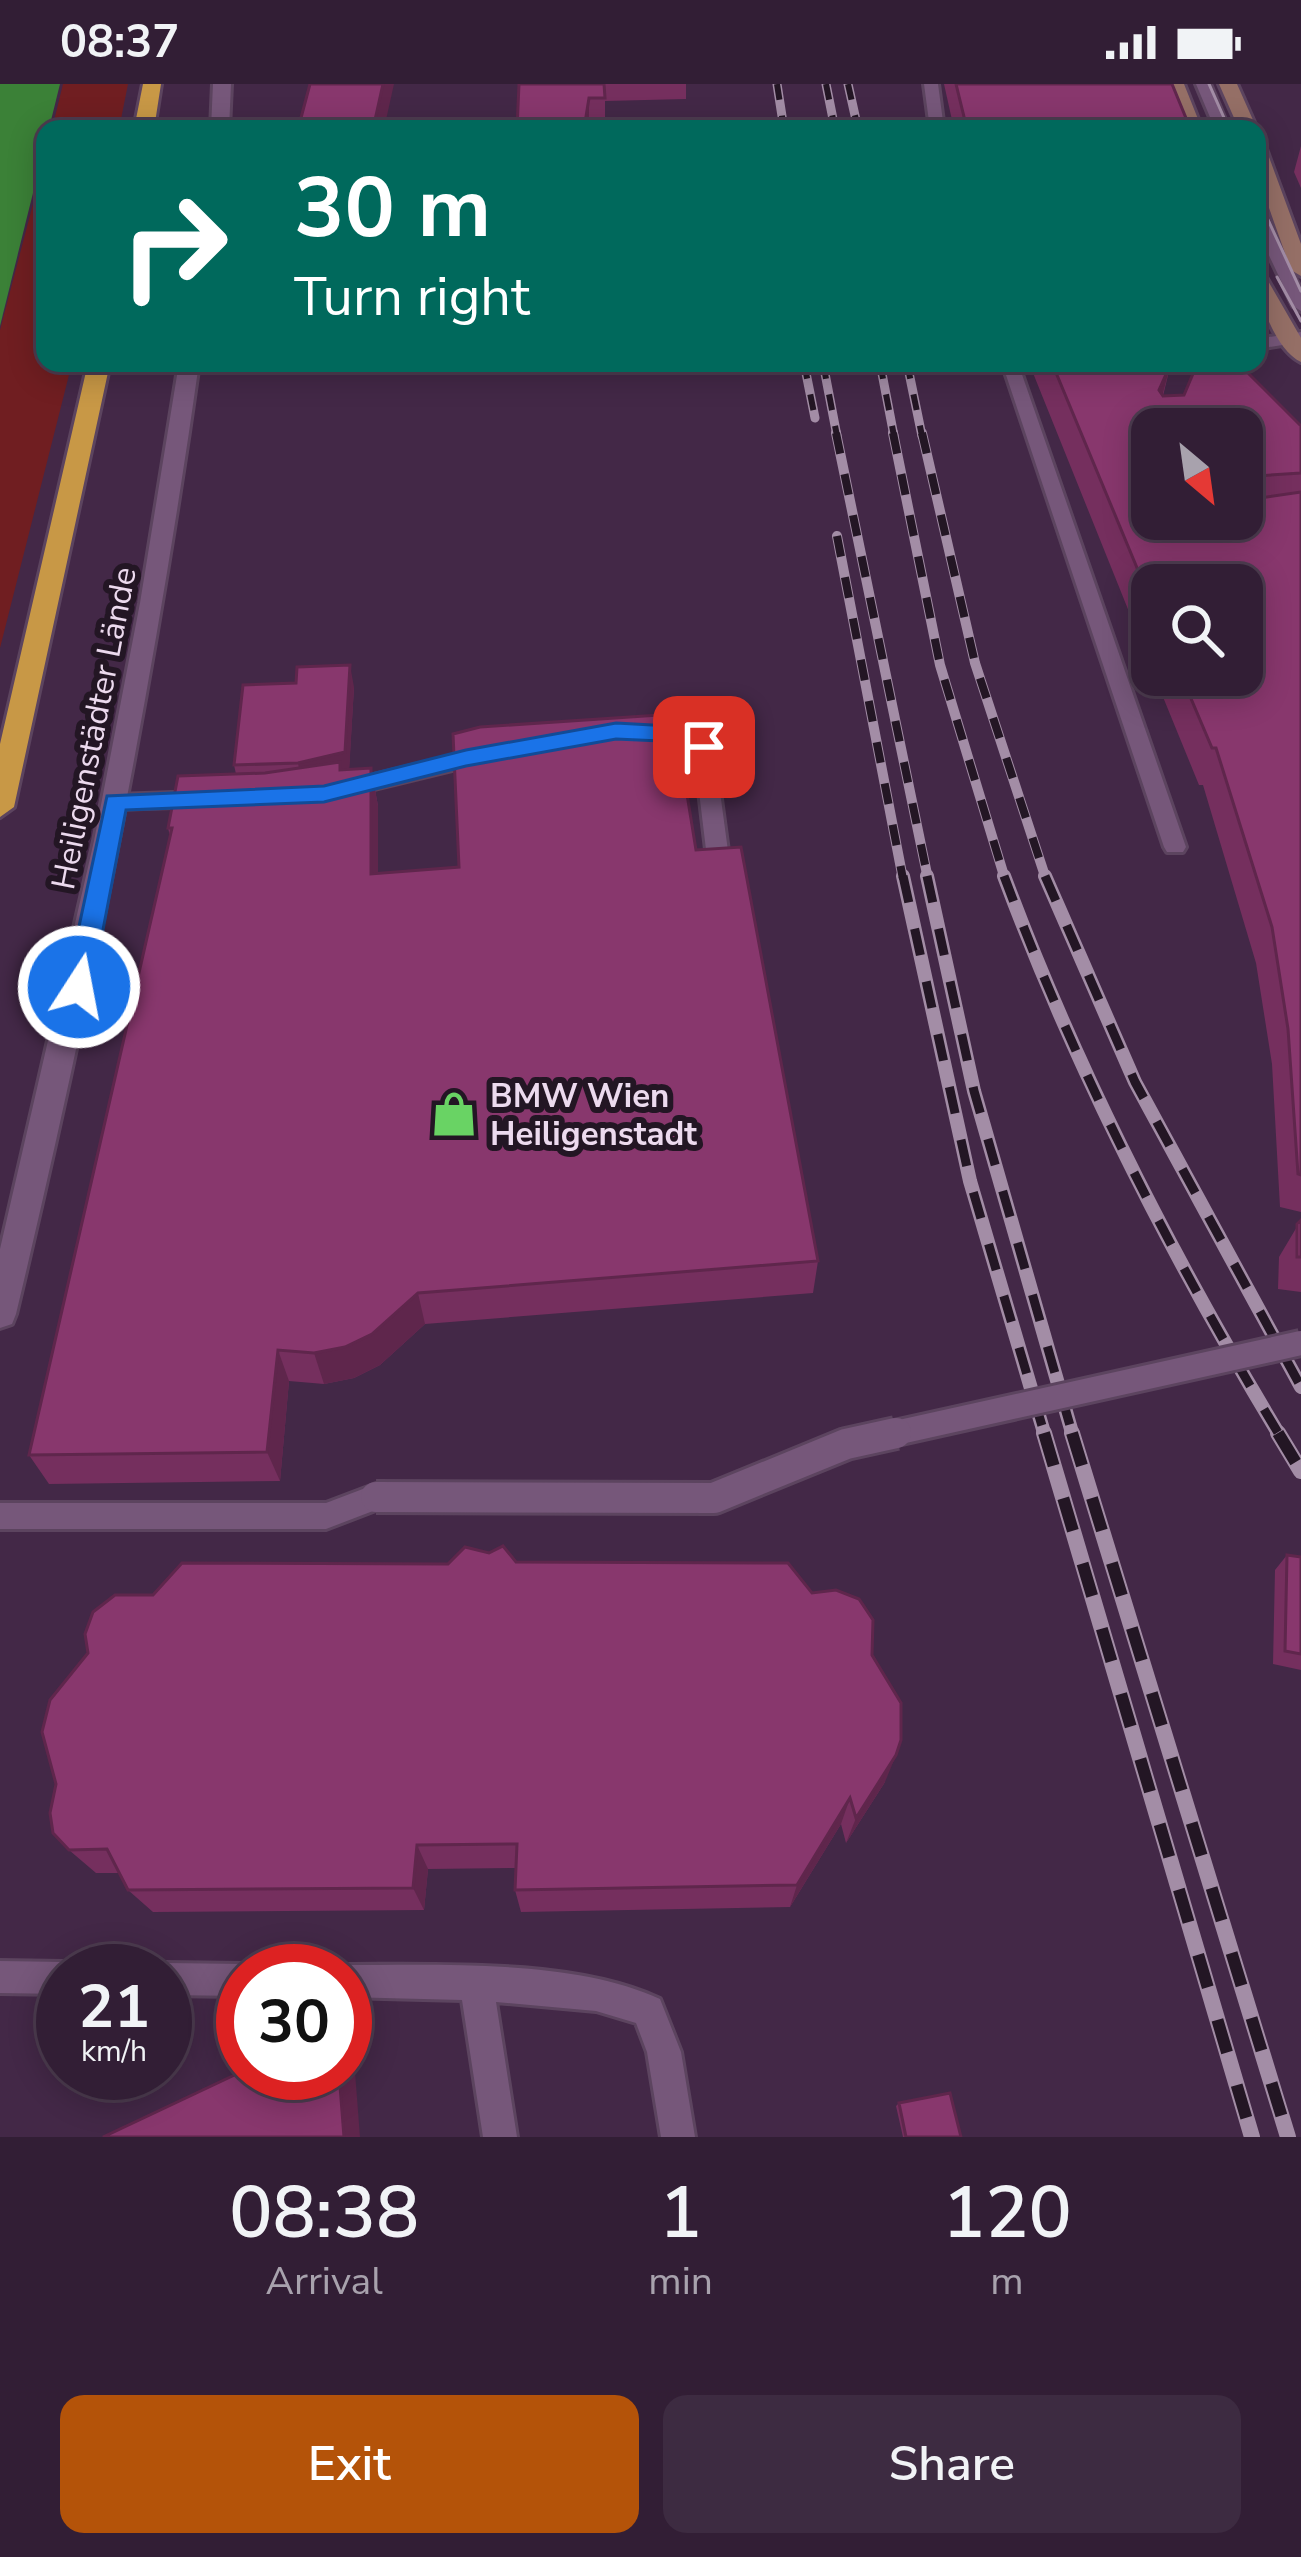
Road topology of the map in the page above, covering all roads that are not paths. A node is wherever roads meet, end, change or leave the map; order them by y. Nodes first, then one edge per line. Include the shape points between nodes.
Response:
1 (152, 84) edge
2 (222, 84) edge
3 (931, 84) edge
4 (1175, 84) edge
5 (1203, 84) edge
6 (1228, 84) edge
7 (146, 120) edge
8 (220, 120) edge
9 (937, 120) edge
10 (1189, 120) edge
11 (1218, 120) edge
12 (1244, 120) edge
13 (1266, 186) edge
14 (1266, 241) edge
15 (1290, 241) junction
16 (1266, 246) edge
17 (1301, 270) edge
18 (1266, 293) edge
19 (1301, 306) edge
20 (1297, 343) edge
21 (1266, 344) edge
22 (97, 372) edge
23 (188, 372) edge
24 (1013, 372) edge
25 (616, 731) edge
26 (509, 751) edge
27 (324, 794) edge
28 (231, 798) edge
29 (115, 802) junction
30 (0, 807) edge
31 (1175, 847) dead end
32 (719, 866) edge
33 (0, 1314) edge
34 (1301, 1343) edge
35 (0, 1516) edge
36 (0, 1977) edge
37 (36, 1978) edge
38 (372, 1981) edge
39 (476, 1982) junction
40 (500, 2137) edge
41 (678, 2137) edge

1 - 7 highway
2 - 8 street
3 - 9 lane
4 - 10 main road
5 - 11 lane
6 - 12 main road
13 - 15 main road
14 - 15 lane
15 - 17 main road
16 - 19 lane
18 - 20 main road
20 - 21 lane
22 - 30 highway, Heiligenstädter Lände
23 - 29 street, Heiligenstädter Lände via 161,567
24 - 31 lane
25 - 32 lane via 688,734 704,747
26 - 27 lane
28 - 29 lane
29 - 33 street, Heiligenstädter Lände via 70,1034
34 - 35 lane, bridge via 846,1444 714,1498 376,1497 326,1516
36 - 37 lane
38 - 39 lane
39 - 40 lane
39 - 41 lane via 636,2002 650,2012

